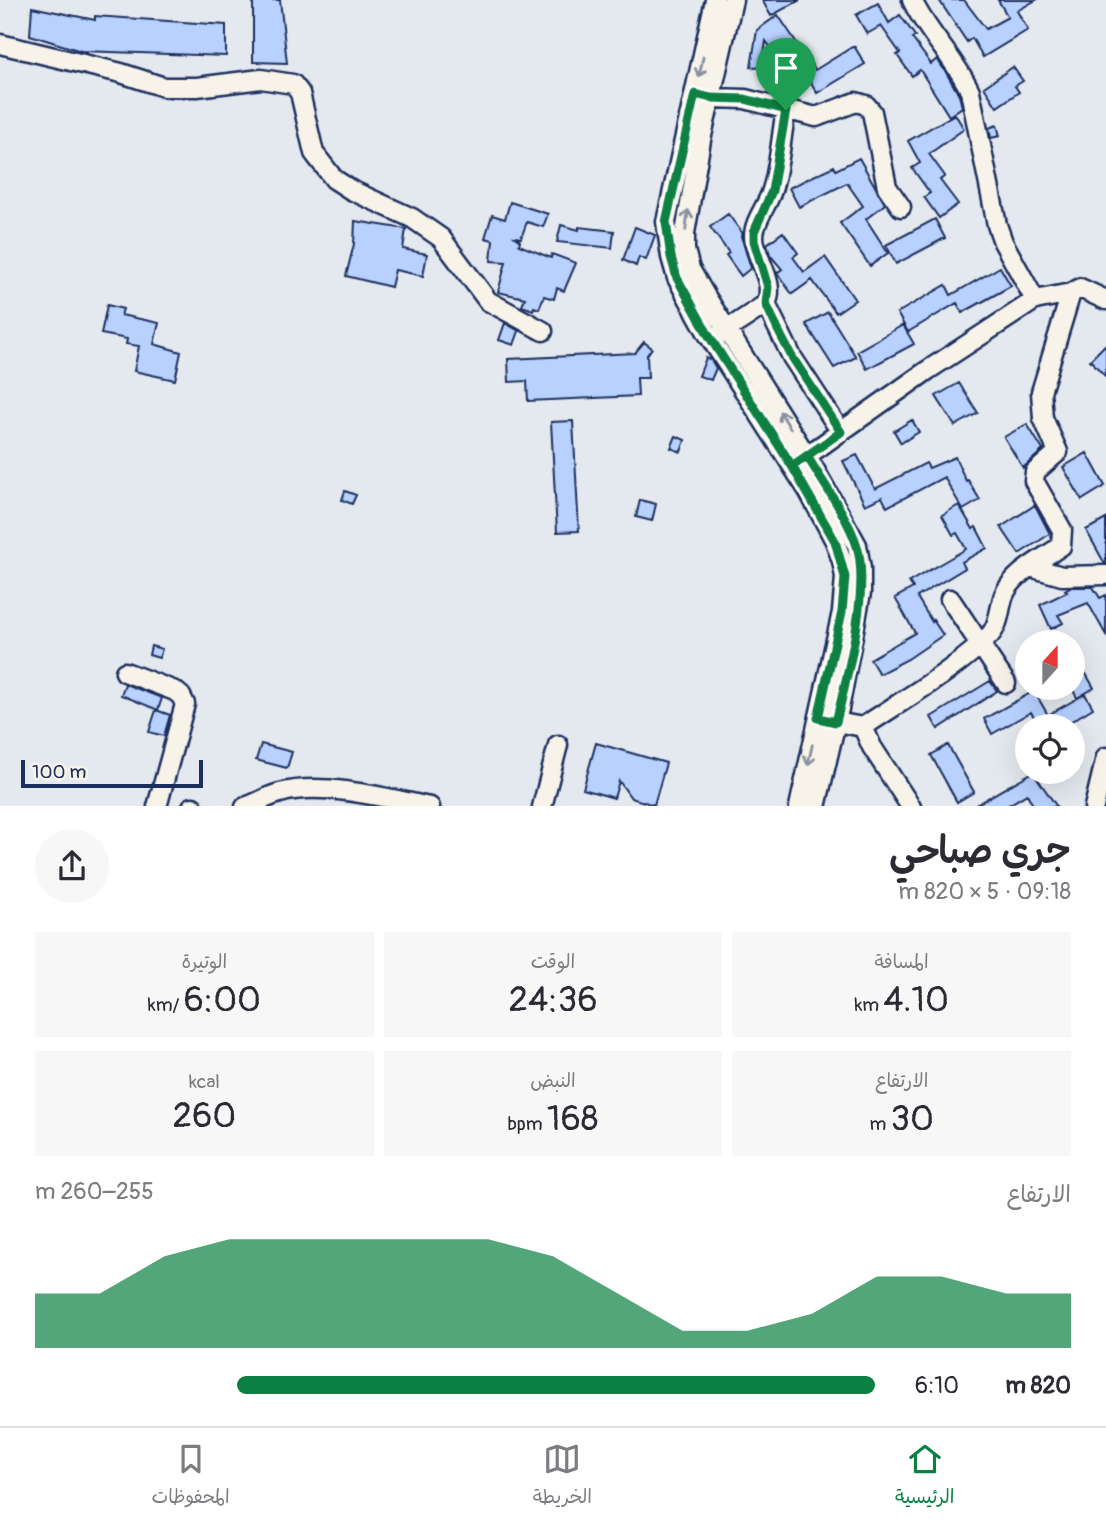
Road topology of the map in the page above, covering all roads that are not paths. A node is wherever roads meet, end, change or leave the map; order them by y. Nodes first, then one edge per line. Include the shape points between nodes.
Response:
1 (715, 0) edge
2 (733, 0) edge
3 (912, 0) edge
4 (0, 44) edge
5 (703, 96) junction
6 (786, 110) junction
7 (901, 207) dead end
8 (1071, 293) junction
9 (1035, 300) junction
10 (1106, 300) edge
11 (766, 304) junction
12 (728, 330) junction
13 (544, 331) dead end
14 (712, 340) junction
15 (841, 432) junction
16 (800, 461) junction
17 (1030, 567) junction
18 (1106, 575) edge
19 (950, 599) dead end
20 (980, 645) junction
21 (125, 672) dead end
22 (1006, 683) dead end
23 (827, 720) junction
24 (863, 727) junction
25 (558, 745) dead end
26 (1106, 757) edge
27 (157, 806) edge
28 (248, 806) edge
29 (425, 806) edge
30 (542, 806) edge
31 (799, 806) edge
32 (816, 806) edge
33 (910, 806) edge
34 (1094, 806) edge

1 -> 5 street
2 - 5 street
3 - 9 street via 961,70 970,91 997,225
4 - 13 street via 164,87 261,79 293,84 300,93 314,153 334,179 412,218 441,238 488,301
5 - 6 street via 745,99
12 -> 5 street via 690,269 685,250
5 - 14 street via 666,222 677,278
6 - 7 street via 816,117 856,103 866,105 873,112 887,187
6 - 11 street via 772,191 754,232 768,287
8 - 9 street
8 - 10 street via 1080,288
8 - 17 street via 1041,392 1043,418 1058,452 1035,472 1034,481 1063,538 1061,546
9 - 15 street
11 - 12 street
11 - 15 street via 792,357
12 - 14 street
16 -> 12 street
14 - 16 street
15 - 16 street
16 - 23 street via 853,537 861,568 861,593
17 - 18 street via 1062,576
17 - 20 street via 1008,588 997,625
19 - 20 street
20 - 22 street
20 - 24 street
21 - 27 street via 174,691 184,704
23 - 24 street
23 -> 31 street
23 - 32 street
24 - 33 street
25 - 30 street
26 - 34 street
28 - 29 street via 294,790 349,791

